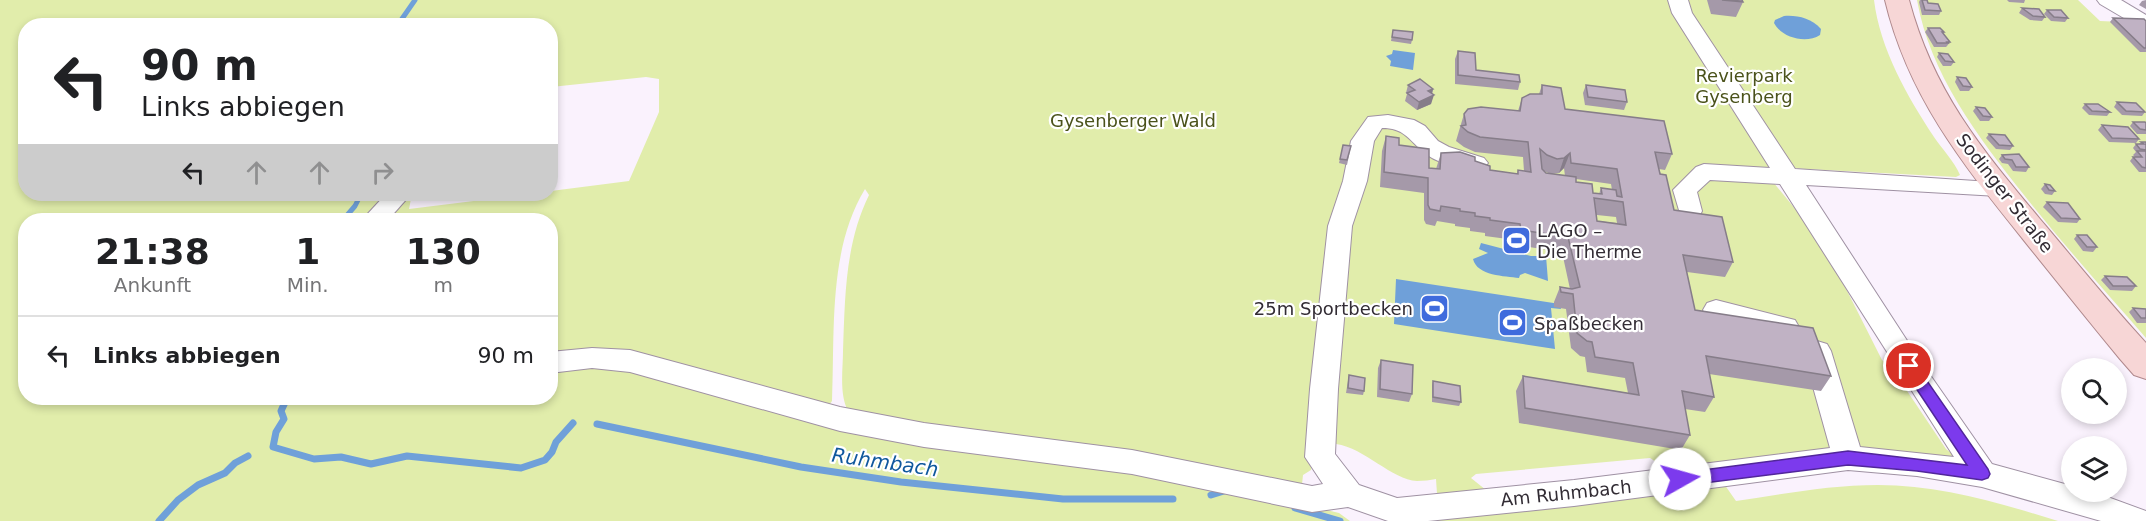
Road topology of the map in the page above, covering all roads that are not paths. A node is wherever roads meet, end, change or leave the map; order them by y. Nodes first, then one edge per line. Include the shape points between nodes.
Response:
1 (1678, 0) edge
2 (1897, 0) edge
3 (2108, 0) edge
4 (2146, 23) edge
5 (1478, 164) edge
6 (1789, 178) junction
7 (1998, 188) junction
8 (392, 201) edge
9 (1690, 211) edge
10 (381, 213) edge
11 (1716, 310) dead end
12 (558, 362) edge
13 (2146, 366) edge
14 (1848, 458) junction
15 (1982, 474) junction
16 (2061, 492) edge
17 (1348, 494) junction
18 (2098, 502) edge
19 (1395, 516) edge
20 (2137, 521) edge

1 - 6 street via 1682,13
2 - 7 main road, Sodinger Straße via 1910,46 1937,102
3 - 4 street
5 - 17 street via 1429,145 1412,126 1402,123 1376,122 1365,133 1340,226 1320,457
6 - 7 street
6 - 9 street via 1704,172 1684,190
6 - 15 street
7 - 13 main road, Sodinger Straße
8 - 10 street
11 - 14 street via 1812,334
12 - 17 street via 592,358 630,361 840,419 924,435 1132,462 1312,499
14 - 15 street, Am Ruhmbach
14 - 19 street, Am Ruhmbach
15 - 16 street, Am Ruhmbach
17 - 19 street, Am Ruhmbach
18 - 20 street, Am Ruhmbach

